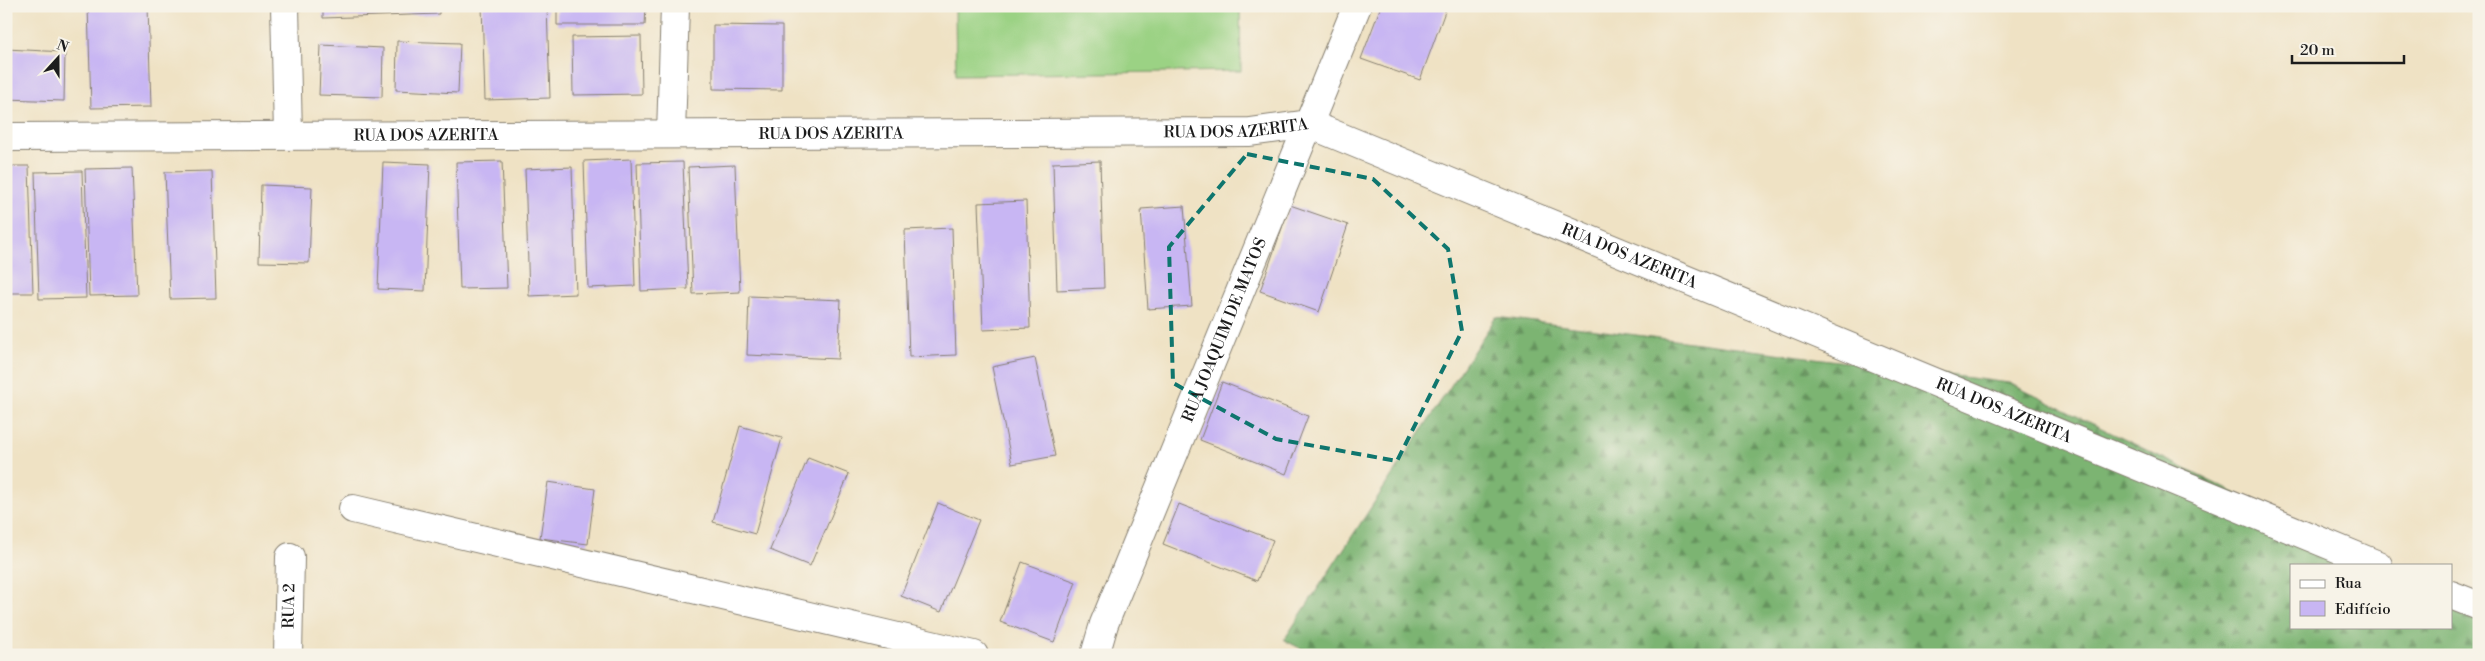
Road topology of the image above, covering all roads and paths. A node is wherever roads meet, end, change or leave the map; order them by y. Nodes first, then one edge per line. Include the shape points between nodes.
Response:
1 (285, 6) edge
2 (675, 6) edge
3 (1357, 6) edge
4 (1310, 124) junction
5 (288, 134) junction
6 (671, 134) junction
7 (6, 137) edge
8 (353, 509) dead end
9 (290, 557) dead end
10 (2376, 564) edge
11 (2452, 595) edge
12 (2479, 606) edge
13 (288, 655) edge
14 (974, 655) edge
15 (1095, 655) edge

1 - 5 street
2 - 6 street
3 - 4 street, RUA JOAQUIM DE MATOS
4 - 6 street, RUA DOS AZERITA via 1250,132
4 - 10 street, RUA DOS AZERITA
4 - 15 street, RUA JOAQUIM DE MATOS via 1104,624
5 - 6 street, RUA DOS AZERITA
5 - 7 street, RUA DOS AZERITA
8 - 14 street
9 - 13 street, RUA 2
11 - 12 street

